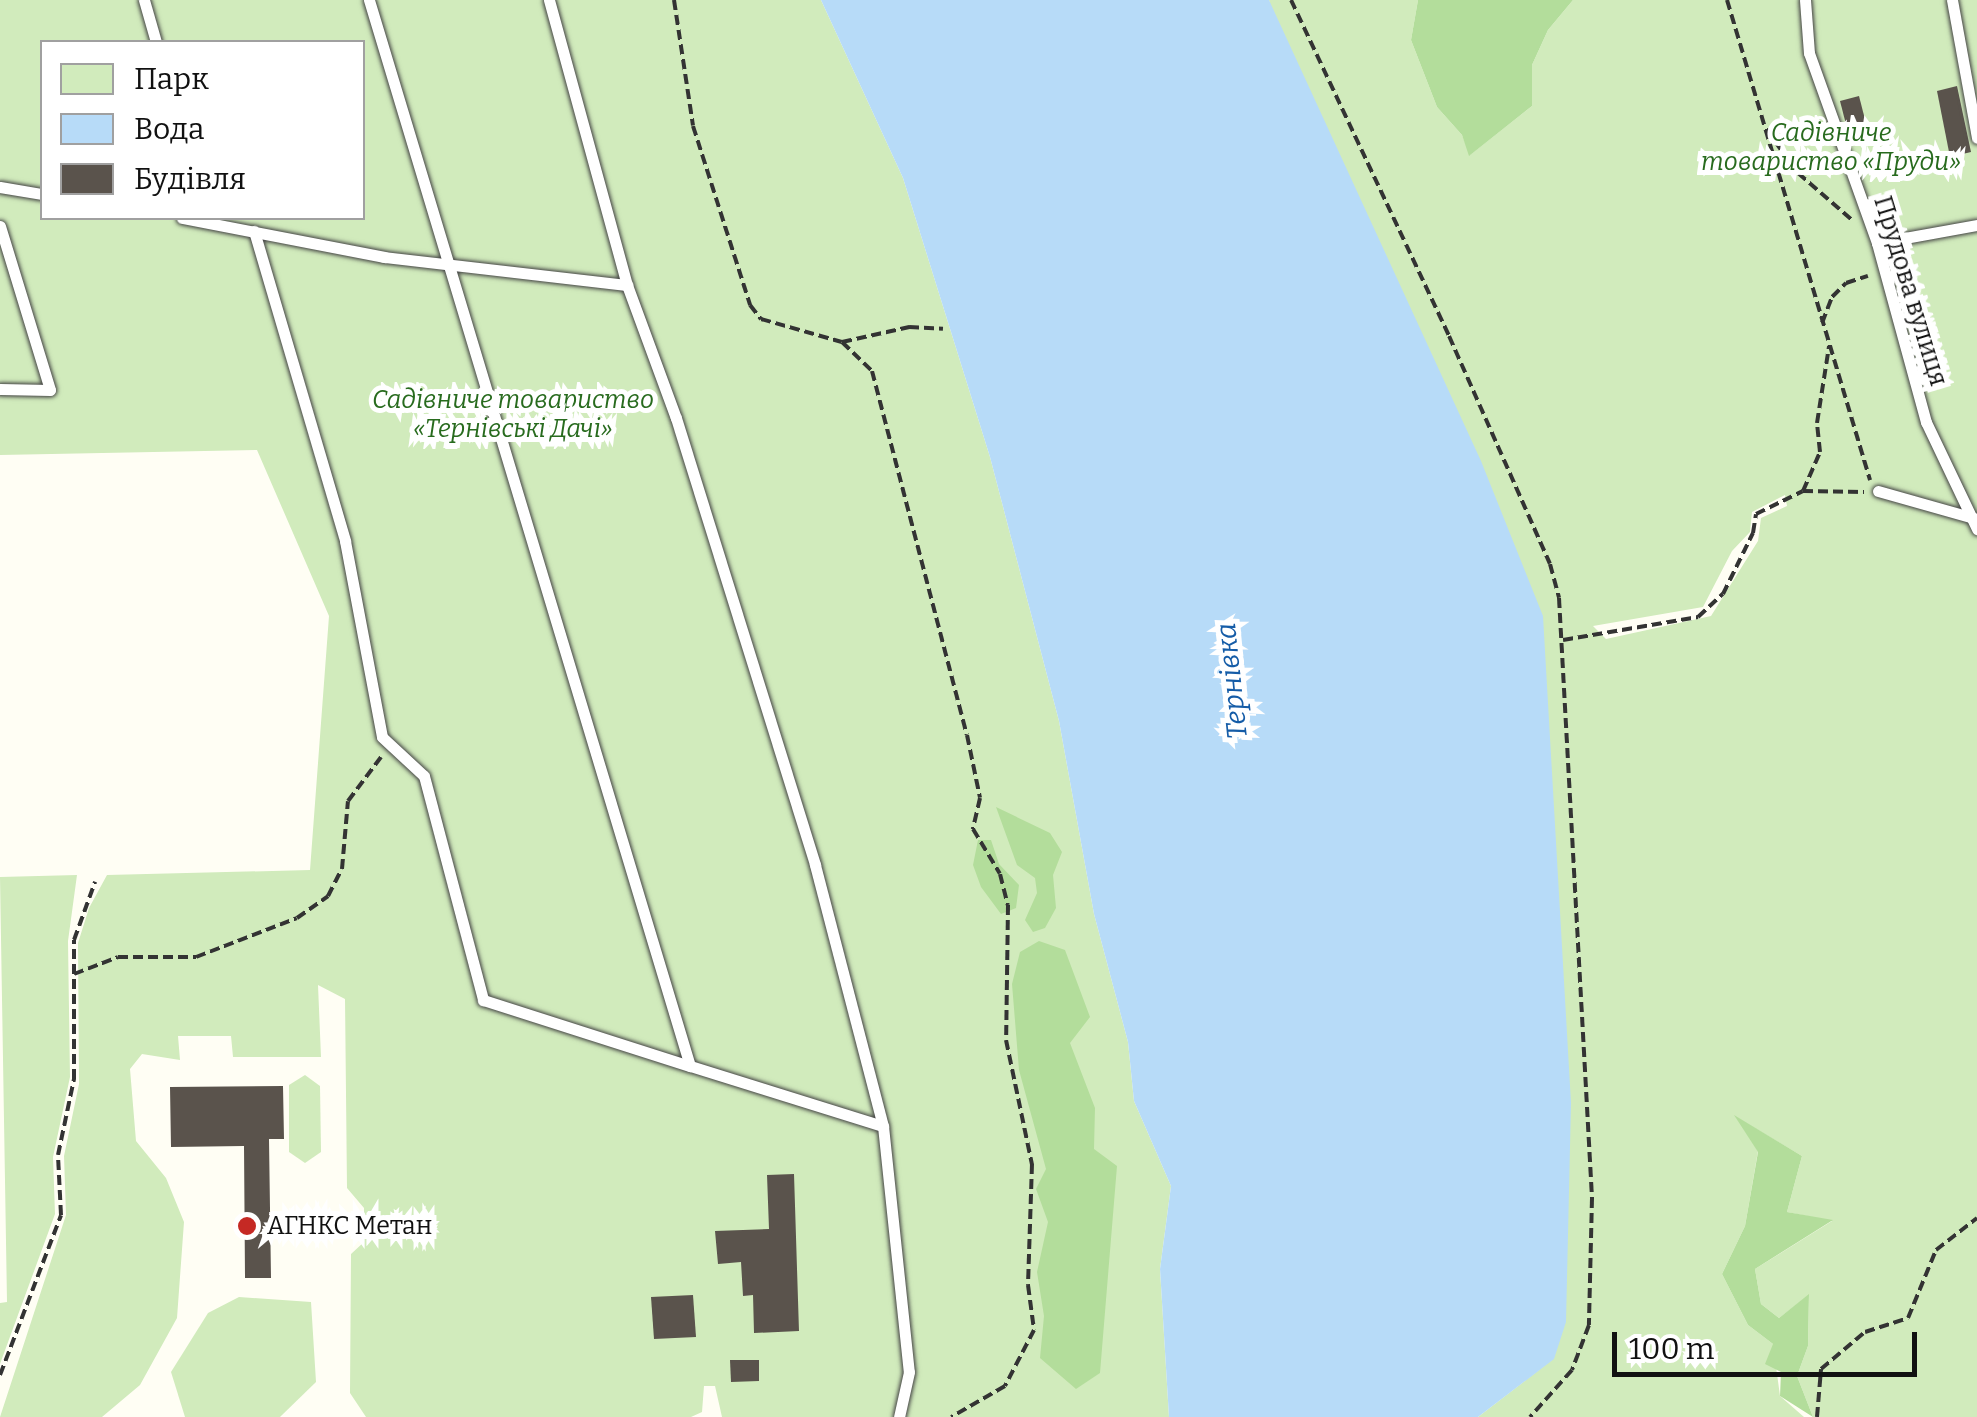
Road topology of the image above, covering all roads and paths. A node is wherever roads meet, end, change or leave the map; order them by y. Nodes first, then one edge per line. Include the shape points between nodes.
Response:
1 (144, 0) edge
2 (369, 0) edge
3 (549, 0) edge
4 (674, 0) edge
5 (1292, 0) edge
6 (1727, 0) edge
7 (1805, 0) edge
8 (1952, 0) edge
9 (155, 40) edge
10 (1763, 126) junction
11 (1977, 138) edge
12 (0, 187) edge
13 (40, 194) edge
14 (193, 220) edge
15 (1977, 225) edge
16 (0, 226) edge
17 (254, 231) junction
18 (1876, 242) junction
19 (446, 264) junction
20 (1884, 272) junction
21 (627, 285) junction
22 (1822, 323) junction
23 (943, 329) dead end
24 (842, 342) junction
25 (1829, 345) junction
26 (0, 389) edge
27 (1803, 491) junction
28 (1878, 491) junction
29 (1976, 519) edge
30 (1977, 529) edge
31 (1563, 640) junction
32 (390, 744) junction
33 (95, 882) dead end
34 (74, 974) junction
35 (690, 1066) junction
36 (883, 1126) junction
37 (1977, 1218) edge
38 (0, 1374) edge
39 (899, 1417) edge
40 (951, 1417) edge
41 (1530, 1417) edge
42 (1817, 1417) edge

1 - 9 lane
2 - 19 lane
3 - 21 lane
4 - 24 path via 693,126 750,305 783,330
5 - 31 path via 1550,564
6 - 10 path
7 - 18 lane, Прудова вулиця via 1809,53
8 - 11 lane
10 - 18 path via 1798,173
10 - 22 path
12 - 13 lane
14 - 17 lane
15 - 18 lane
16 - 26 lane via 50,390
17 - 19 lane
17 - 32 lane via 344,540 382,737
18 - 20 lane, Прудова вулиця
19 - 21 lane
19 - 35 lane
20 - 22 path via 1846,283
20 - 29 lane, Прудова вулиця via 1926,422
21 - 36 lane via 676,418 816,865
22 - 25 path
23 - 24 path via 909,327
24 - 40 path via 872,371 967,735 980,798 972,829 1000,874 1008,905 1006,1040 1032,1164 1028,1286 1034,1330 1005,1386
25 - 27 path via 1817,424 1820,452
25 - 28 path
27 - 28 path
27 - 31 path via 1756,514 1754,534 1708,612
28 - 29 lane
29 - 30 lane, Прудова вулиця
31 - 41 path via 1592,1198 1589,1325 1572,1370
32 - 34 path via 348,801 342,869 328,896 297,918 196,957 118,958
32 - 35 lane via 424,776 483,1000
33 - 34 path via 74,940
34 - 38 path via 74,1079 58,1155 60,1214
35 - 36 lane
36 - 39 lane via 909,1372
37 - 42 path via 1936,1250 1908,1318 1865,1332 1821,1369

